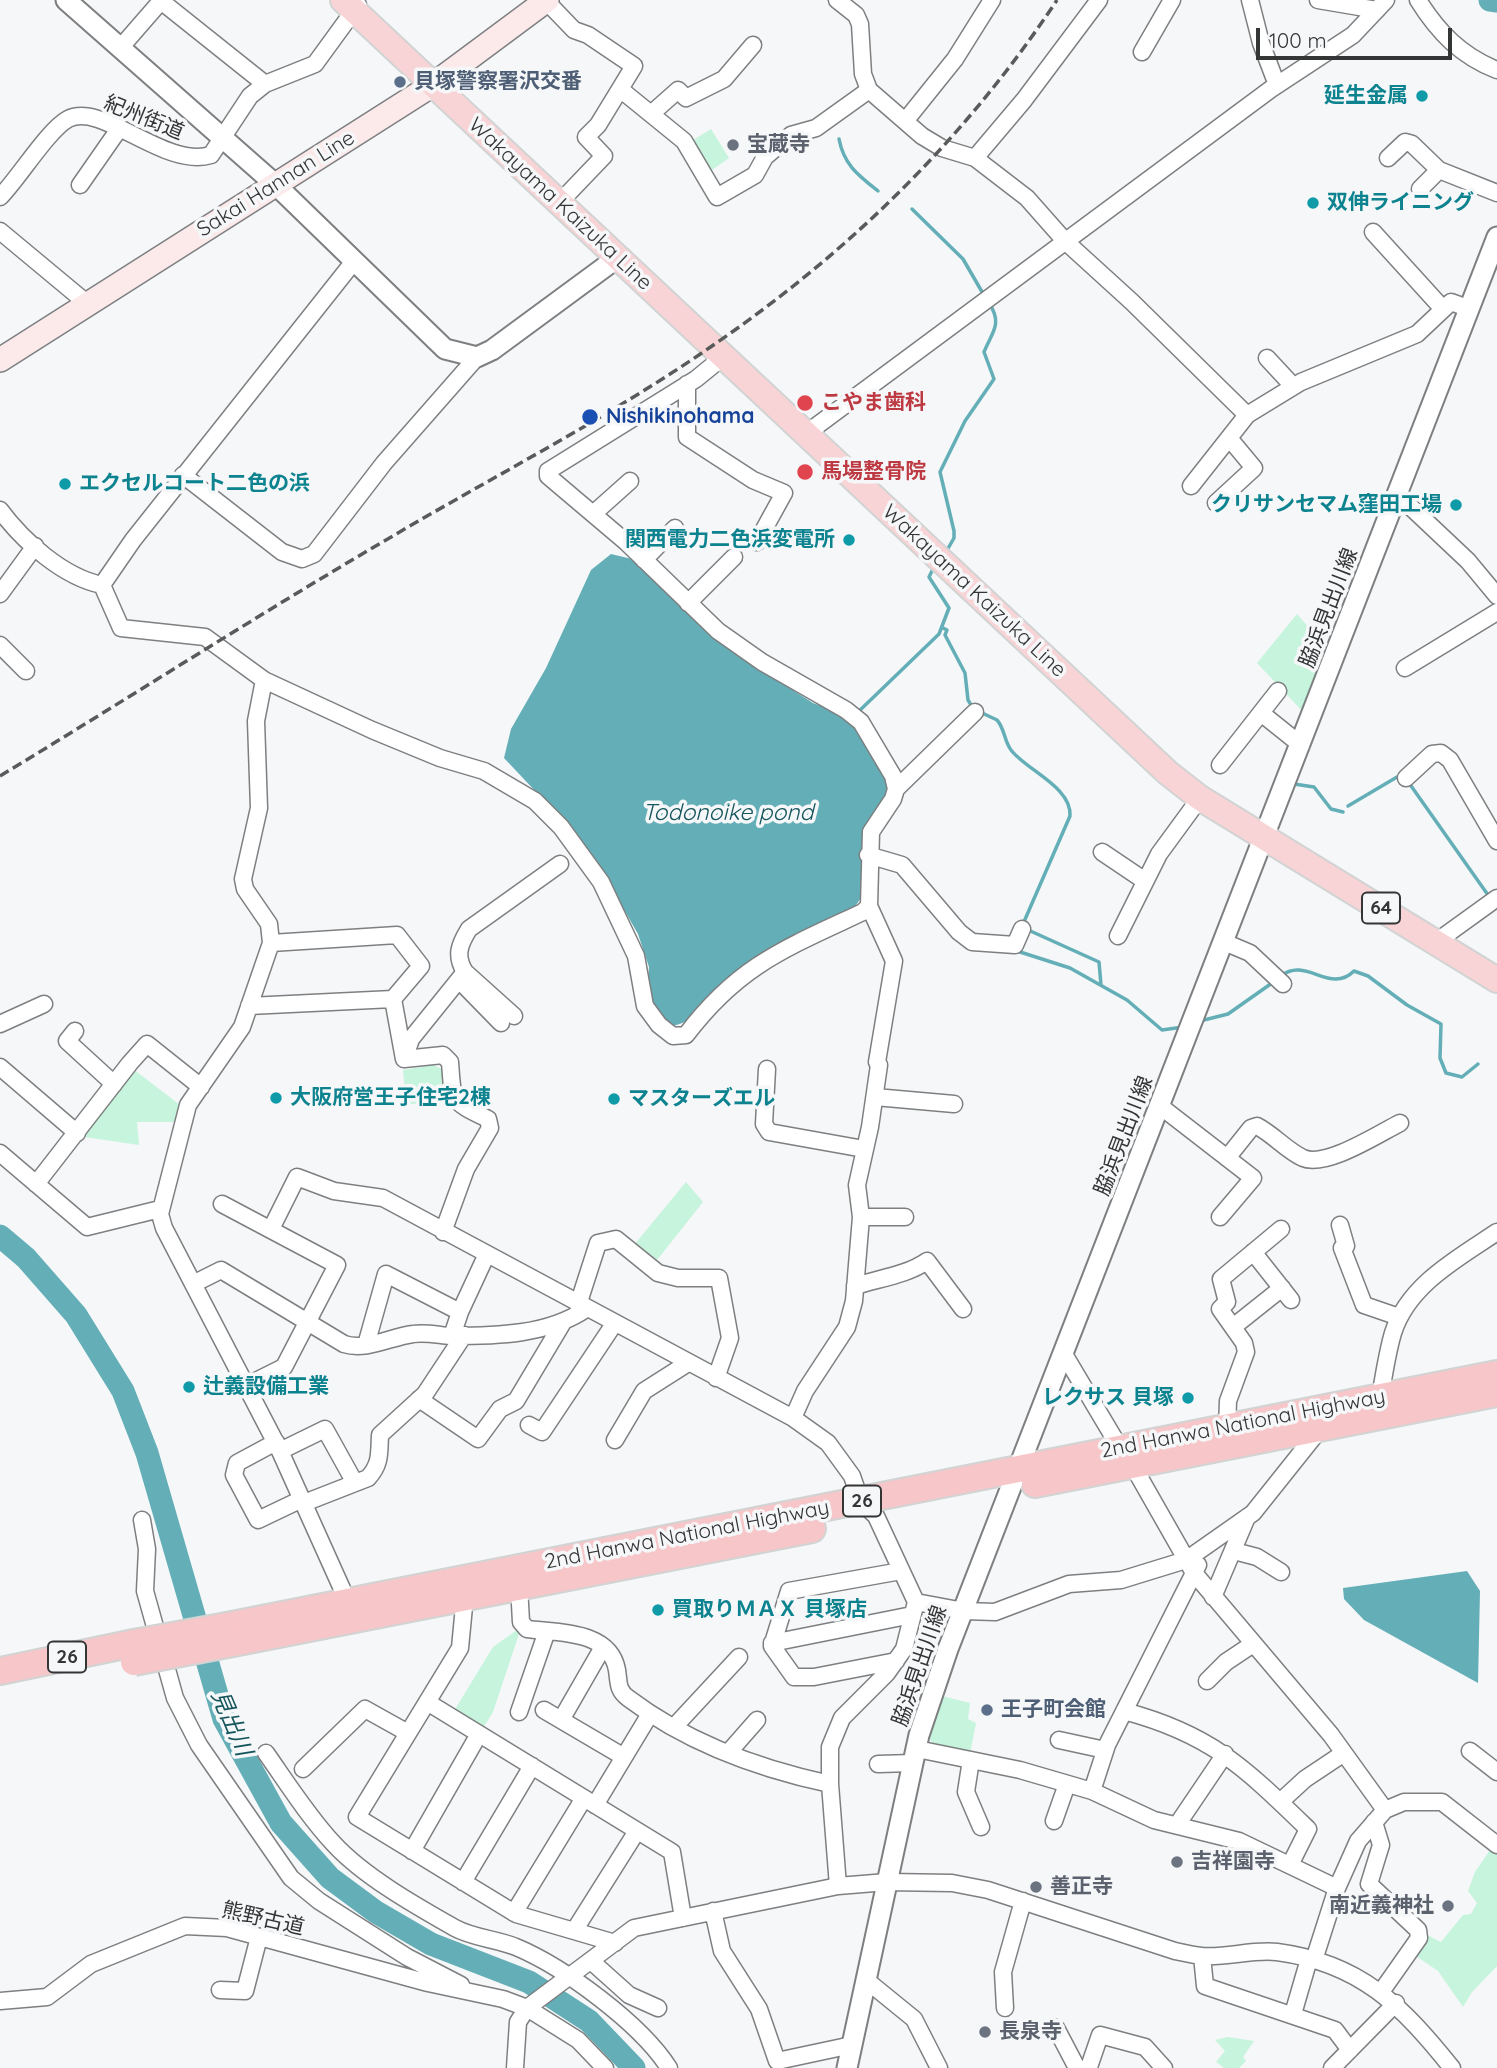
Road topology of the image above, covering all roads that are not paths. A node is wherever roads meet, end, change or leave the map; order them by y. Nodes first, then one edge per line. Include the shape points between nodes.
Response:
1 (66, 0) edge
2 (547, 0) edge
3 (837, 0) edge
4 (992, 0) edge
5 (1100, 0) edge
6 (1172, 0) edge
7 (1250, 0) edge
8 (1318, 0) edge
9 (1418, 0) edge
10 (353, 4) edge
11 (1381, 5) edge
12 (752, 45) dead end
13 (121, 47) junction
14 (1142, 52) dead end
15 (1497, 70) edge
16 (265, 84) junction
17 (434, 84) junction
18 (1277, 85) junction
19 (620, 89) junction
20 (869, 90) junction
21 (651, 114) junction
22 (906, 120) junction
23 (119, 129) junction
24 (221, 139) junction
25 (975, 158) junction
26 (1388, 158) dead end
27 (1439, 170) junction
28 (80, 185) dead end
29 (276, 186) junction
30 (1420, 189) dead end
31 (1497, 193) edge
32 (0, 197) edge
33 (558, 204) junction
34 (0, 231) edge
35 (1381, 234) dead end
36 (1497, 237) edge
37 (1065, 241) junction
38 (617, 258) junction
39 (355, 260) junction
40 (89, 305) junction
41 (1443, 309) junction
42 (1470, 309) junction
43 (477, 357) junction
44 (723, 357) junction
45 (1267, 358) dead end
46 (0, 360) edge
47 (687, 384) junction
48 (1293, 386) junction
49 (1247, 415) junction
50 (807, 433) junction
51 (1229, 438) junction
52 (183, 475) junction
53 (631, 481) dead end
54 (1191, 486) dead end
55 (1398, 495) junction
56 (1216, 503) dead end
57 (0, 510) edge
58 (593, 514) junction
59 (675, 528) dead end
60 (757, 542) dead end
61 (35, 546) junction
62 (734, 557) dead end
63 (644, 560) junction
64 (102, 585) junction
65 (0, 594) edge
66 (1497, 596) edge
67 (688, 603) junction
68 (1497, 612) edge
69 (0, 645) edge
70 (1405, 668) dead end
71 (26, 671) dead end
72 (264, 680) junction
73 (1278, 691) dead end
74 (975, 712) dead end
75 (1261, 713) junction
76 (1301, 745) junction
77 (1220, 765) dead end
78 (1406, 778) dead end
79 (896, 789) junction
80 (1200, 798) junction
81 (1265, 837) junction
82 (1497, 841) edge
83 (1102, 852) dead end
84 (868, 855) junction
85 (560, 864) dead end
86 (1145, 881) junction
87 (1497, 898) edge
88 (869, 906) junction
89 (1022, 929) dead end
90 (1118, 936) dead end
91 (1224, 942) junction
92 (1436, 942) junction
93 (271, 943) junction
94 (462, 976) junction
95 (1497, 980) edge
96 (1283, 984) dead end
97 (393, 999) junction
98 (44, 1004) dead end
99 (249, 1006) junction
100 (508, 1019) dead end
101 (0, 1024) edge
102 (75, 1031) dead end
103 (404, 1059) junction
104 (0, 1067) edge
105 (767, 1069) dead end
106 (114, 1084) junction
107 (201, 1087) junction
108 (875, 1097) junction
109 (954, 1104) dead end
110 (1160, 1106) junction
111 (1400, 1123) dead end
112 (77, 1133) junction
113 (864, 1149) junction
114 (0, 1153) edge
115 (1227, 1158) junction
116 (37, 1184) junction
117 (222, 1204) dead end
118 (160, 1209) junction
119 (861, 1217) junction
120 (905, 1217) dead end
121 (1220, 1217) dead end
122 (1340, 1225) dead end
123 (271, 1228) junction
124 (1281, 1229) dead end
125 (1497, 1232) edge
126 (443, 1233) junction
127 (1253, 1252) junction
128 (486, 1256) junction
129 (193, 1284) junction
130 (856, 1286) junction
131 (582, 1307) junction
132 (963, 1309) dead end
133 (460, 1312) junction
134 (1399, 1317) junction
135 (308, 1320) junction
136 (562, 1324) junction
137 (614, 1324) junction
138 (1233, 1327) junction
139 (458, 1335) junction
140 (366, 1345) junction
141 (1064, 1354) junction
142 (688, 1363) junction
143 (1497, 1374) edge
144 (716, 1378) junction
145 (246, 1386) junction
146 (1497, 1393) edge
147 (1380, 1397) junction
148 (419, 1399) junction
149 (793, 1418) junction
150 (529, 1425) dead end
151 (1227, 1429) junction
152 (1320, 1429) junction
153 (615, 1440) dead end
154 (278, 1446) junction
155 (1126, 1457) junction
156 (1015, 1479) junction
157 (355, 1483) junction
158 (303, 1501) junction
159 (869, 1509) junction
160 (1247, 1517) junction
161 (142, 1520) dead end
162 (1234, 1551) junction
163 (1190, 1567) junction
164 (901, 1571) junction
165 (1282, 1572) dead end
166 (519, 1586) junction
167 (465, 1596) junction
168 (1213, 1597) junction
169 (347, 1600) junction
170 (914, 1608) junction
171 (964, 1611) junction
172 (547, 1631) junction
173 (230, 1634) junction
174 (772, 1643) junction
175 (1253, 1644) junction
176 (603, 1647) junction
177 (134, 1652) junction
178 (738, 1657) dead end
179 (896, 1661) junction
180 (0, 1671) edge
181 (1207, 1681) dead end
182 (0, 1686) edge
183 (427, 1702) junction
184 (544, 1710) dead end
185 (1124, 1711) junction
186 (519, 1712) dead end
187 (650, 1714) junction
188 (561, 1720) junction
189 (757, 1720) dead end
190 (674, 1727) junction
191 (408, 1733) junction
192 (479, 1734) junction
193 (1059, 1740) dead end
194 (1105, 1750) junction
195 (1470, 1751) dead end
196 (266, 1753) dead end
197 (728, 1753) junction
198 (1344, 1753) junction
199 (1225, 1754) junction
200 (915, 1756) junction
201 (624, 1757) junction
202 (971, 1760) junction
203 (878, 1764) dead end
204 (532, 1766) junction
205 (303, 1769) dead end
206 (1497, 1772) edge
207 (830, 1784) junction
208 (1067, 1784) junction
209 (1092, 1791) junction
210 (589, 1802) junction
211 (1280, 1802) junction
212 (1380, 1816) junction
213 (1054, 1821) dead end
214 (1177, 1825) junction
215 (981, 1827) dead end
216 (637, 1831) junction
217 (1497, 1845) edge
218 (412, 1851) junction
219 (1290, 1865) junction
220 (464, 1882) junction
221 (887, 1882) junction
222 (838, 1886) junction
223 (1337, 1888) junction
224 (1023, 1901) junction
225 (713, 1912) junction
226 (513, 1913) junction
227 (683, 1918) junction
228 (574, 1931) junction
229 (259, 1937) junction
230 (615, 1942) junction
231 (1202, 1956) junction
232 (1312, 1959) junction
233 (591, 1961) junction
234 (569, 1978) junction
235 (866, 1980) junction
236 (220, 1990) dead end
237 (1381, 1992) junction
238 (503, 1998) junction
239 (0, 2001) edge
240 (1396, 2003) junction
241 (527, 2008) junction
242 (658, 2008) dead end
243 (1005, 2008) dead end
244 (1293, 2014) junction
245 (1056, 2028) dead end
246 (852, 2045) junction
247 (1350, 2050) junction
248 (1444, 2064) edge
249 (514, 2068) edge
250 (606, 2068) edge
251 (669, 2068) edge
252 (847, 2068) edge
253 (939, 2068) edge
254 (1085, 2068) edge
255 (1164, 2068) edge
256 (1332, 2068) edge

1 - 13 street
2 - 17 main road, Sakai Hannan Line
2 - 19 street via 573,30 634,66
3 - 20 street via 860,24 863,74
4 - 22 street via 955,59
5 - 25 street
6 - 14 street
7 - 18 street
8 - 11 street
9 - 15 street via 1437,30
10 - 16 street, 紀州街道 via 315,64
10 - 17 main road, Wakayama Kaizuka Line / 64
11 - 18 street via 1353,35
12 - 21 street via 724,79 686,98 678,90
13 - 16 street via 161,1
13 - 24 street
16 - 24 street, 紀州街道 via 250,96
17 - 29 main road, Sakai Hannan Line
17 - 33 main road, Wakayama Kaizuka Line / 64
18 - 37 street
19 - 21 street
19 - 33 street via 586,137 604,156
20 - 21 street via 816,128 791,135 765,158 755,175 717,197 684,141
20 - 22 street
22 - 25 street via 942,148
23 - 24 street, 紀州街道 via 187,158 211,155
23 - 28 street
23 - 32 street, 紀州街道 via 86,117 68,119
24 - 29 street
25 - 37 street via 1027,198
26 - 27 street via 1405,142
27 - 30 street
27 - 31 street
29 - 39 street
29 - 40 main road, Sakai Hannan Line
33 - 38 main road, Wakayama Kaizuka Line / 64
34 - 40 street
35 - 41 street via 1413,267
36 - 42 street, 脇浜見出川線
37 - 49 street
37 - 50 street
38 - 43 street
38 - 44 main road, Wakayama Kaizuka Line / 64
39 - 43 street via 445,349
39 - 52 street
40 - 46 main road, Sakai Hannan Line
41 - 42 street via 1451,302
41 - 48 street via 1417,334
42 - 55 street, 脇浜見出川線
43 - 52 street via 384,463 314,554 302,559 282,552
44 - 47 street
44 - 50 main road, Wakayama Kaizuka Line / 64
45 - 48 street
47 - 58 street via 548,471 548,477
47 - 60 street via 687,437 753,480 783,493
48 - 49 street
49 - 51 street
50 - 80 main road, Wakayama Kaizuka Line / 64 via 1121,730
51 - 54 street
51 - 56 street via 1254,468
52 - 64 street
53 - 58 street
55 - 66 street via 1468,561
55 - 76 street, 脇浜見出川線
57 - 61 street
58 - 63 street
59 - 63 street
61 - 64 street via 82,581
61 - 65 street
62 - 67 street
63 - 67 street
64 - 72 street via 121,628 205,637
67 - 79 street via 741,649 861,722
68 - 70 street
69 - 71 street
72 - 88 street via 440,758 484,771 535,801 561,827 601,882 636,956 645,1006 673,1036 686,1035 738,977 758,962
72 - 93 street via 256,721 259,808 243,878 245,889 269,924
73 - 75 street
74 - 79 street
75 - 76 street
75 - 77 street
76 - 81 street, 脇浜見出川線
78 - 82 street via 1432,754 1441,753 1450,760
79 - 84 street via 871,832
80 - 81 main road, Wakayama Kaizuka Line / 64
80 - 86 street
81 - 91 street, 脇浜見出川線
81 - 92 main road, Wakayama Kaizuka Line / 64
83 - 86 street
84 - 88 street
84 - 89 street via 902,865 972,942 1015,945
85 - 94 street via 469,929 460,944
86 - 90 street
87 - 92 street
88 - 108 street via 894,961
91 - 96 street via 1250,953
91 - 110 street, 脇浜見出川線
92 - 95 main road, Wakayama Kaizuka Line / 64
93 - 97 street via 397,935 421,966
93 - 99 street
94 - 100 street
94 - 103 street via 411,1039
97 - 99 street
97 - 103 street
98 - 101 street
99 - 107 street via 242,1027
102 - 106 street via 67,1041
103 - 126 street via 443,1055 450,1062 453,1097 459,1105 488,1119 490,1128 466,1168
104 - 112 street
105 - 113 street via 764,1124 769,1132
106 - 107 street via 148,1044
106 - 112 street
107 - 118 street via 188,1105
108 - 109 street
108 - 113 street
110 - 115 street
110 - 141 street, 脇浜見出川線
111 - 115 street via 1323,1161 1307,1160 1257,1126
112 - 116 street
113 - 119 street via 857,1185
114 - 116 street
115 - 121 street via 1253,1178
116 - 118 street via 87,1227
117 - 123 street
118 - 129 street via 164,1228
119 - 120 street
119 - 130 street
122 - 134 street via 1346,1246 1342,1248 1364,1305
123 - 126 street via 297,1177 334,1191 383,1198
123 - 135 street via 337,1265
124 - 127 street
125 - 134 street via 1432,1277
126 - 128 street
127 - 138 street via 1221,1279 1227,1302 1220,1309
127 - 138 street via 1287,1294
128 - 131 street
128 - 133 street
129 - 135 street via 221,1270
129 - 145 street
130 - 132 street via 912,1271 927,1261
130 - 149 street via 847,1327
131 - 136 street
131 - 137 street
131 - 144 street via 598,1243 616,1238 659,1273 719,1278 730,1338
133 - 139 street
133 - 140 street via 386,1274
134 - 147 street
135 - 140 street via 344,1345
135 - 145 street via 284,1367
136 - 139 street
136 - 148 street via 516,1401 500,1409 478,1439
137 - 142 street
137 - 150 street via 542,1432
138 - 151 street via 1246,1352 1228,1401
139 - 140 street via 414,1333
139 - 148 street via 442,1373
141 - 155 street
141 - 156 street, 脇浜見出川線
142 - 144 street
142 - 153 street via 644,1391
143 - 147 highway, 2nd Hanwa National Highway / 26
144 - 149 street
145 - 154 street
146 - 152 highway, 2nd Hanwa National Highway / 26
147 - 151 highway, 2nd Hanwa National Highway / 26
148 - 157 street via 385,1427 376,1470
149 - 159 street via 828,1443
151 - 155 highway, 2nd Hanwa National Highway / 26
152 - 155 highway, 2nd Hanwa National Highway / 26
152 - 160 street via 1269,1496
154 - 157 street via 325,1429
154 - 158 street
154 - 158 street via 237,1463 234,1475 258,1520
155 - 156 highway, 2nd Hanwa National Highway / 26
155 - 163 street
156 - 159 highway, 2nd Hanwa National Highway / 26
156 - 171 street, 脇浜見出川線
157 - 158 street
158 - 169 street
159 - 164 street
159 - 166 highway, 2nd Hanwa National Highway / 26
159 - 169 highway, 2nd Hanwa National Highway / 26
160 - 162 street
160 - 163 street via 1206,1546
161 - 238 street via 147,1549 145,1591 175,1698 198,1745 292,1878 319,1901 407,1957 459,1984
162 - 165 street via 1257,1557
162 - 168 street
163 - 168 street
163 - 171 street via 1069,1584 995,1612
163 - 185 street
164 - 170 street
164 - 174 street via 789,1591
166 - 167 highway, 2nd Hanwa National Highway / 26
166 - 172 street via 521,1622 527,1629
167 - 173 highway, 2nd Hanwa National Highway / 26
167 - 183 street via 460,1648
168 - 175 street
169 - 173 highway, 2nd Hanwa National Highway / 26
170 - 171 street
170 - 174 street
170 - 179 street via 904,1649
171 - 200 street, 脇浜見出川線
172 - 176 street via 585,1636
172 - 186 street via 523,1683
173 - 177 highway, 2nd Hanwa National Highway / 26, bridge
174 - 179 street via 794,1677
175 - 181 street via 1226,1661
175 - 198 street
176 - 187 street via 614,1657 624,1696
176 - 188 street
177 - 180 highway, 2nd Hanwa National Highway / 26
177 - 182 highway, 2nd Hanwa National Highway / 26
178 - 190 street
179 - 207 street via 842,1718 830,1747
183 - 191 street
183 - 192 street
184 - 188 street
185 - 194 street
185 - 199 street via 1168,1723
187 - 190 street
187 - 201 street
188 - 201 street
189 - 197 street
190 - 197 street
191 - 205 street via 365,1709
191 - 218 street via 357,1817
192 - 204 street
192 - 218 street
193 - 194 street
194 - 209 street
195 - 206 street
196 - 234 street via 331,1842 355,1865 458,1930 513,1946 551,1963
197 - 207 street via 793,1777
198 - 211 street
198 - 212 street
199 - 211 street
199 - 214 street
200 - 202 street
200 - 203 street
200 - 221 street, 脇浜見出川線
201 - 210 street
202 - 208 street
202 - 215 street via 966,1792
204 - 210 street
204 - 220 street
207 - 222 street
208 - 209 street
208 - 213 street
209 - 214 street via 1154,1820
210 - 216 street
210 - 226 street
211 - 219 street via 1308,1829
212 - 217 street via 1404,1802 1442,1802
212 - 223 street via 1358,1841
212 - 237 street via 1381,1845 1369,1884 1418,1930 1419,1938
214 - 219 street via 1240,1841
216 - 227 street via 672,1852
216 - 228 street
218 - 220 street
219 - 223 street
220 - 226 street
221 - 222 street
221 - 224 street via 952,1883
221 - 235 street, 脇浜見出川線
222 - 225 street
223 - 232 street
224 - 231 street
224 - 243 street via 1003,1972
225 - 227 street
225 - 246 street via 722,1951 759,2009 777,2061
226 - 228 street
227 - 230 street via 634,1928
228 - 230 street
229 - 236 street via 245,1991
229 - 238 street, 熊野古道 via 428,1983
229 - 239 street, 熊野古道 via 227,1928 185,1926 91,1964 47,1997
230 - 233 street
231 - 232 street via 1276,1951
231 - 244 street via 1205,1986
232 - 237 street via 1356,1976
232 - 244 street
233 - 234 street
233 - 242 street via 629,1995
234 - 241 street
234 - 251 street via 631,2024
235 - 246 street, 脇浜見出川線
235 - 253 street via 914,2019
237 - 240 street
238 - 241 street, 熊野古道
240 - 247 street
240 - 248 street
241 - 249 street via 518,2022
241 - 250 street, 熊野古道 via 578,2040
244 - 247 street via 1335,2030
245 - 254 street
246 - 252 street, 脇浜見出川線
247 - 256 street
254 - 255 street via 1100,2035 1144,2048

